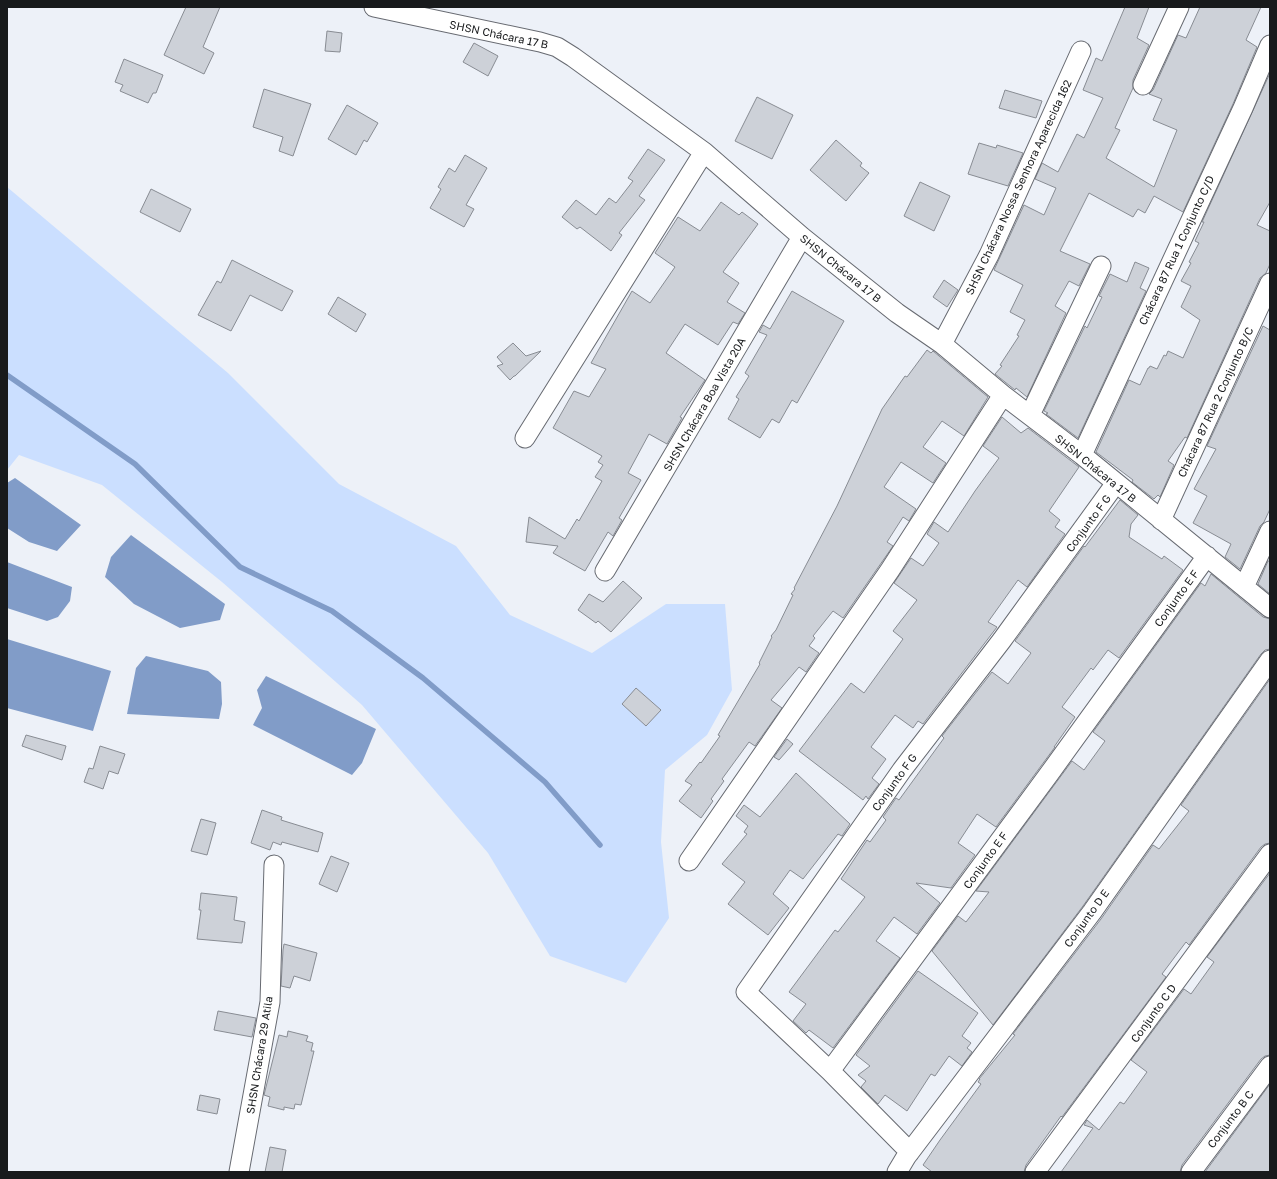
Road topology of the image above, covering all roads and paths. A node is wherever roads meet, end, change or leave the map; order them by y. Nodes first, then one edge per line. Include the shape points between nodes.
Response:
1 (374, 7) edge
2 (1179, 7) edge
3 (1270, 45) edge
4 (1081, 51) dead end
5 (1143, 85) dead end
6 (704, 152) junction
7 (802, 237) junction
8 (1101, 266) dead end
9 (1270, 283) edge
10 (942, 344) junction
11 (1003, 394) junction
12 (1030, 415) junction
13 (525, 438) dead end
14 (1082, 455) junction
15 (1116, 484) junction
16 (1161, 520) junction
17 (1270, 530) edge
18 (1207, 556) junction
19 (605, 571) dead end
20 (1244, 587) junction
21 (1270, 608) edge
22 (1270, 660) edge
23 (1270, 854) edge
24 (689, 862) dead end
25 (274, 865) dead end
26 (1270, 1066) edge
27 (830, 1071) junction
28 (910, 1152) junction
29 (239, 1172) edge
30 (897, 1172) edge
31 (1035, 1172) edge
32 (1191, 1172) edge

1 - 6 street, SHSN Chácara 17 B via 557,47
2 - 5 street
3 - 14 street, Chácara 87 Rua 1 Conjunto C/D
4 - 10 street, SHSN Chácara Nossa Senhora Aparecida 162 via 989,255
6 - 7 street, SHSN Chácara 17 B
6 - 13 street
7 - 10 street, SHSN Chácara 17 B via 897,313
7 - 19 street, SHSN Chácara Boa Vista 20A
8 - 12 street
9 - 16 street, Chácara 87 Rua 2 Conjunto B/C
10 - 11 street, SHSN Chácara 17 B
11 - 12 street, SHSN Chácara 17 B
11 - 24 street via 890,570
12 - 14 street, SHSN Chácara 17 B
14 - 15 street, SHSN Chácara 17 B
15 - 16 street, SHSN Chácara 17 B
15 - 27 street, Conjunto F G via 1002,640 902,770 746,992
16 - 18 street, SHSN Chácara 17 B
17 - 20 street
18 - 20 street, SHSN Chácara 17 B
18 - 27 street, Conjunto E F
20 - 21 street, SHSN Chácara 17 B
22 - 28 street, Conjunto D E via 1092,912
23 - 31 street, Conjunto C D
25 - 29 street, SHSN Chácara 29 Atila via 270,1002
26 - 32 street, Conjunto B C
27 - 28 street
28 - 30 street, Conjunto D E

